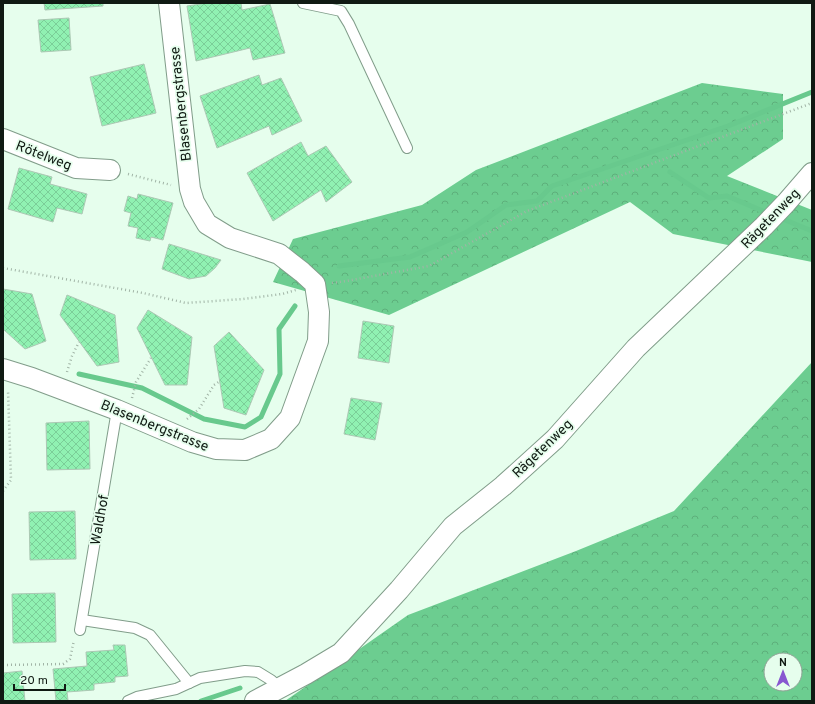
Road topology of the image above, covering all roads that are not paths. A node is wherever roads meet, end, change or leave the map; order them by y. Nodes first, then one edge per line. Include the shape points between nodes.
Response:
1 (169, 3) edge
2 (303, 3) edge
3 (3, 139) edge
4 (407, 148) dead end
5 (110, 170) road end
6 (812, 173) edge
7 (6, 370) edge
8 (117, 410) junction
9 (189, 683) junction
10 (280, 688) junction
11 (128, 701) edge
12 (255, 701) edge

1 - 8 street, Blasenbergstrasse via 190,189 194,202 207,224 230,238 279,254 315,284 320,312 318,341 290,418 271,438 245,450 216,449 192,442
2 - 4 lane via 341,12
3 - 5 street, Rötelweg via 76,168
6 - 10 street, Rägetenweg via 764,226 636,348 555,438 504,486 453,526 341,653
7 - 8 street, Blasenbergstrasse
8 - 9 lane, Waldhof via 81,625 136,628 150,635
9 - 10 lane via 200,678 245,671 258,672
9 - 11 lane via 176,689
10 - 12 street, Rägetenweg

